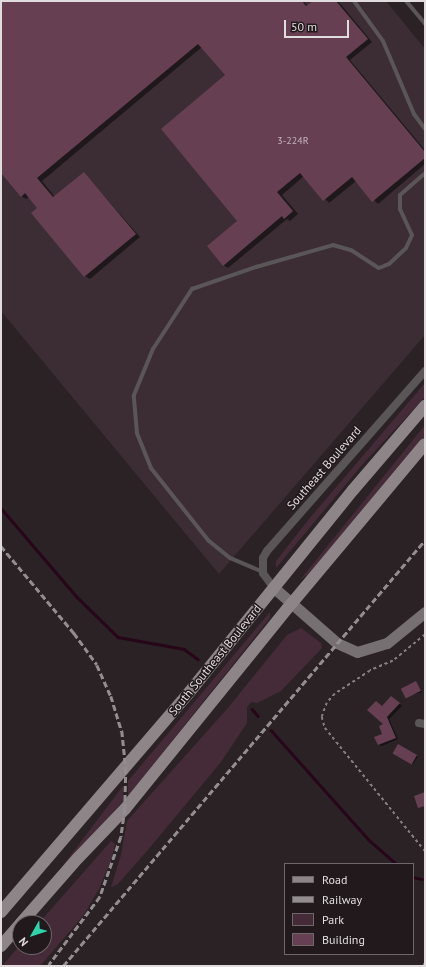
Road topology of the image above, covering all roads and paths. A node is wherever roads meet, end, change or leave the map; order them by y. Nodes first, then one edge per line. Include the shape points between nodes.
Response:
1 (354, 1) edge
2 (406, 1) edge
3 (425, 24) edge
4 (425, 129) edge
5 (425, 173) edge
6 (425, 371) edge
7 (425, 406) edge
8 (425, 444) edge
9 (263, 572) junction
10 (273, 587) junction
11 (292, 603) junction
12 (425, 612) edge
13 (425, 635) edge
14 (425, 851) edge
15 (1, 912) edge
16 (29, 915) edge
17 (12, 934) edge
18 (1, 946) edge
19 (425, 962) edge
20 (423, 966) edge

1 - 4 lane via 383,41 414,114
2 - 3 lane
5 - 9 lane via 400,196 400,209 412,235 406,248 389,264 379,268 351,250 333,245 192,289 153,349 134,396 137,433 151,468 208,540 230,558
6 - 9 street, Southeast Boulevard via 267,551 263,558
7 - 10 main road, South Southeast Boulevard
8 - 11 main road, South Southeast Boulevard
9 - 10 street
10 - 11 street
10 - 15 main road, South Southeast Boulevard via 172,714
11 - 12 street via 337,643 357,652 387,642
11 - 16 main road, South Southeast Boulevard via 125,809
13 - 14 path via 393,661 364,675 335,694 327,703 322,717 325,728
17 - 18 main road, South Southeast Boulevard
19 - 20 path

